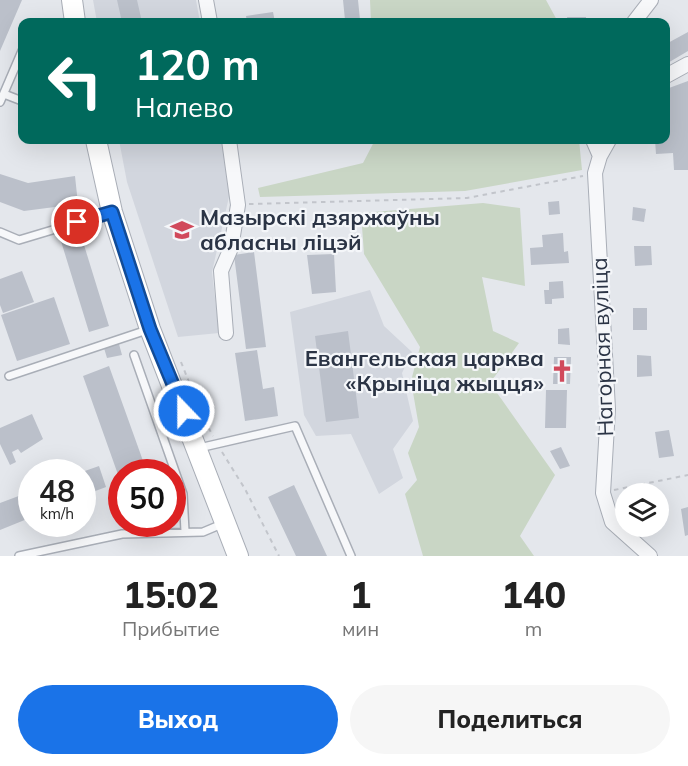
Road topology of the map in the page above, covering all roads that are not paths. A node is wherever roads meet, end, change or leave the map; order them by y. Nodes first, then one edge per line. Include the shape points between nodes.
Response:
1 (72, 0) edge
2 (206, 0) edge
3 (641, 0) edge
4 (651, 0) edge
5 (74, 18) edge
6 (209, 18) edge
7 (635, 18) edge
8 (637, 18) edge
9 (18, 61) edge
10 (688, 63) edge
11 (670, 74) edge
12 (4, 94) junction
13 (18, 99) edge
14 (0, 102) edge
15 (97, 144) edge
16 (230, 144) edge
17 (595, 144) edge
18 (607, 144) edge
19 (600, 156) junction
20 (112, 212) junction
21 (0, 232) edge
22 (150, 329) junction
23 (226, 333) dead end
24 (134, 355) dead end
25 (9, 376) dead end
26 (196, 448) junction
27 (171, 459) edge
28 (225, 523) junction
29 (186, 531) edge
30 (108, 537) edge
31 (19, 556) edge
32 (238, 556) edge
33 (351, 556) edge
34 (650, 556) edge

1 - 5 main road
2 - 6 street
3 - 7 lane
4 - 8 street
9 - 12 lane
10 - 11 street
12 - 13 lane
12 - 14 lane
15 - 20 main road
16 - 23 street via 238,204 231,248 221,271
17 - 19 street
18 - 19 street, Нагорная вуліца
19 - 34 street, Нагорная вуліца via 595,173 608,409 603,493 612,522
20 - 21 lane via 19,240
20 - 22 main road
22 - 25 lane
22 - 26 main road
24 - 27 lane
26 - 28 main road
26 - 33 lane via 295,426
28 - 29 lane via 203,532
28 - 32 main road
30 - 31 lane

